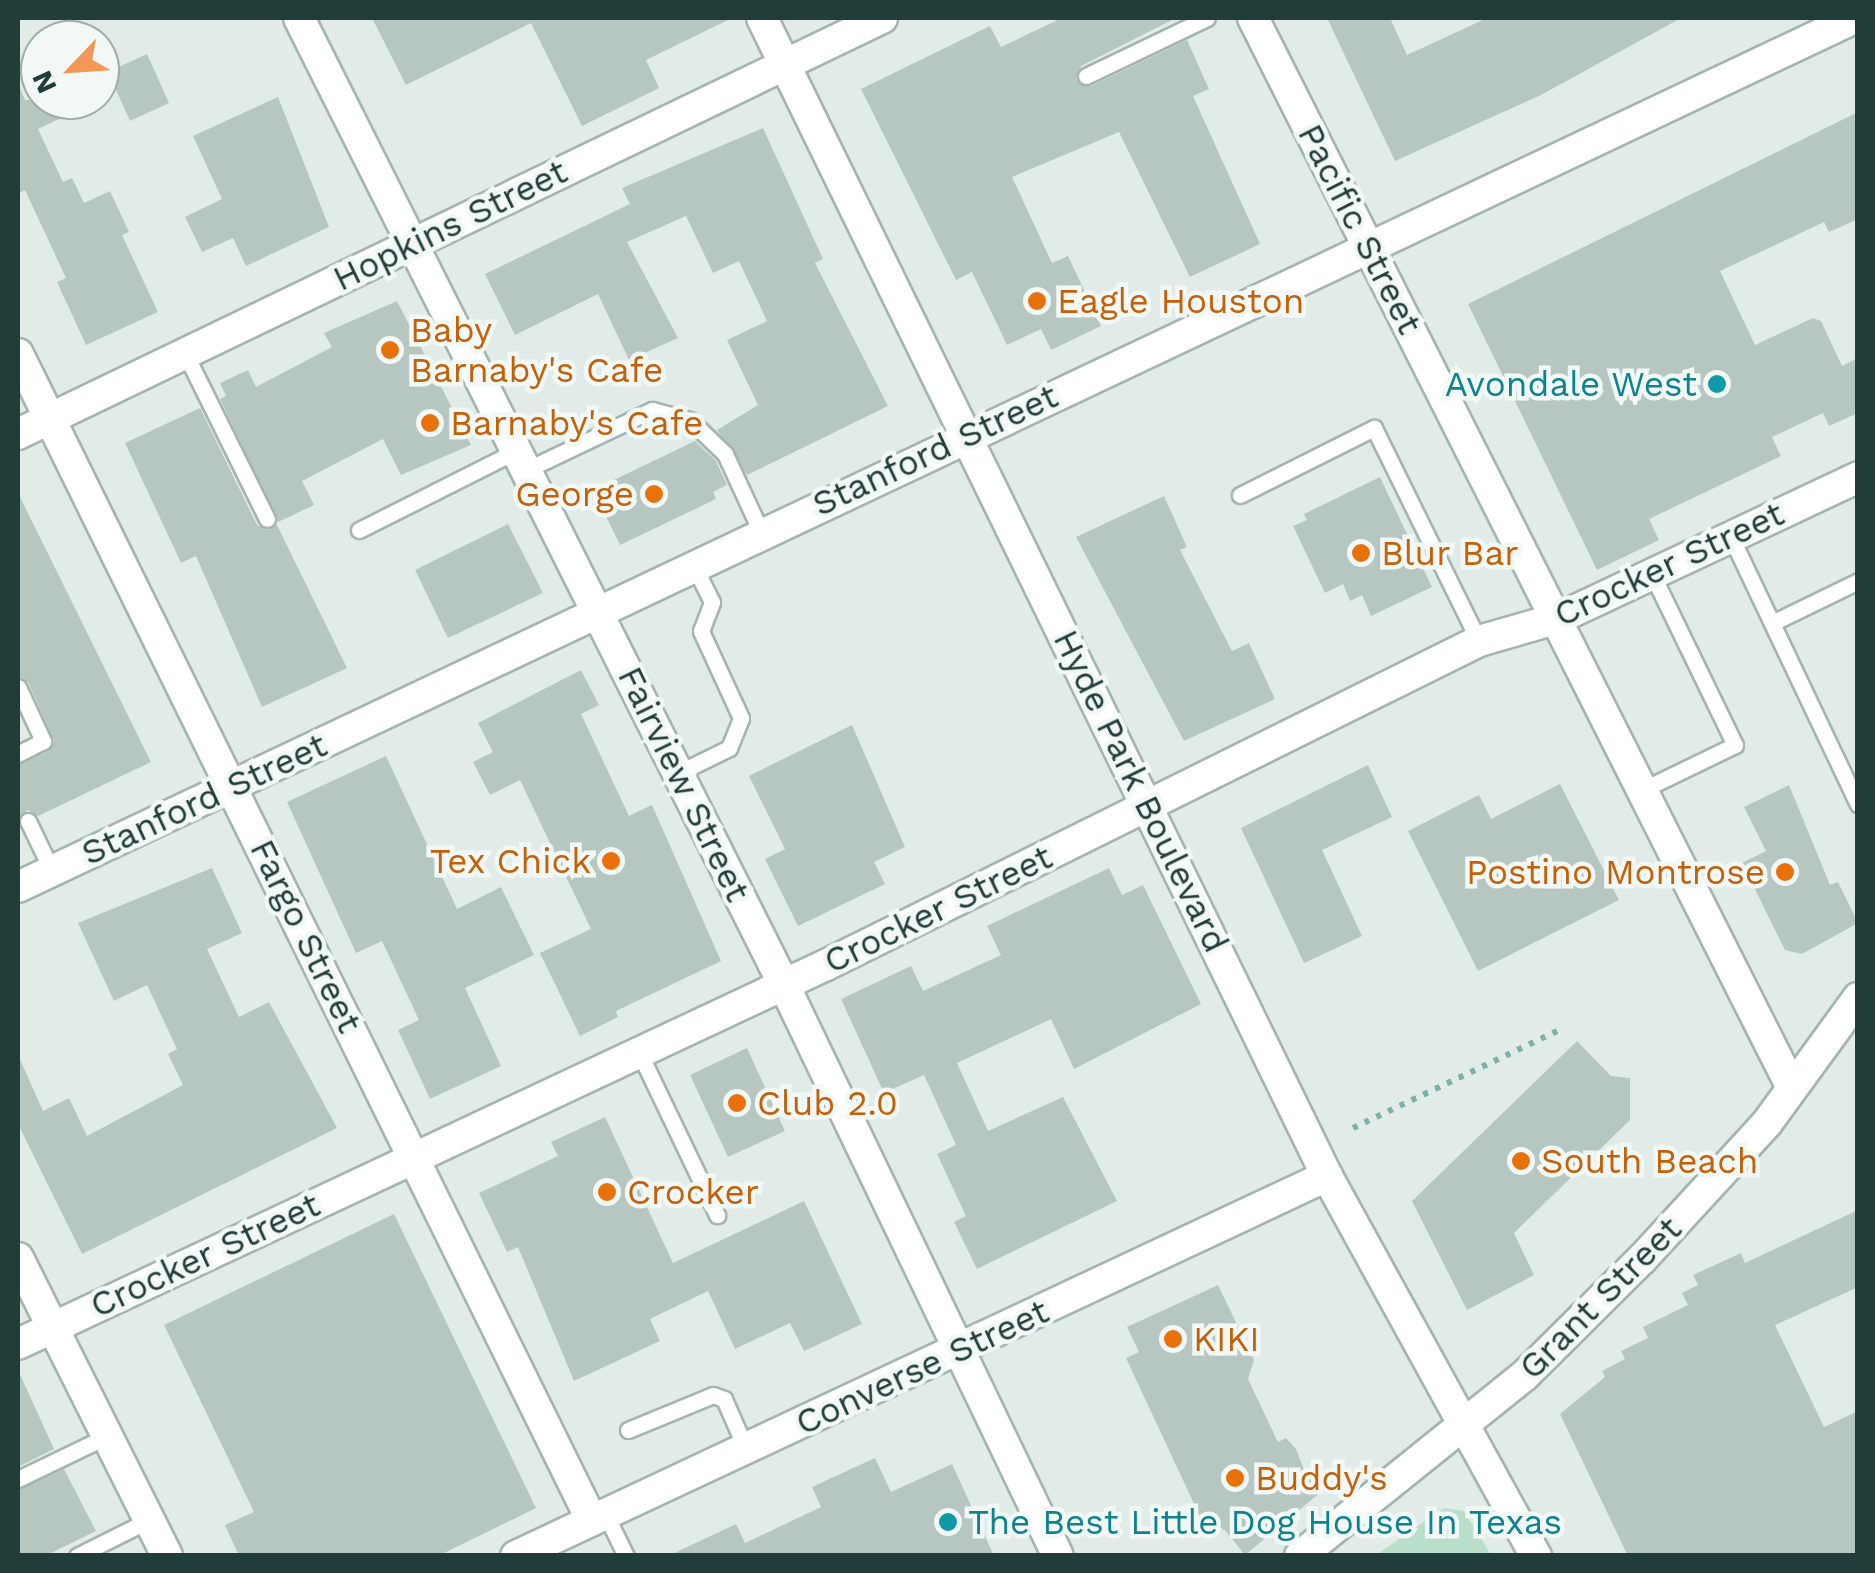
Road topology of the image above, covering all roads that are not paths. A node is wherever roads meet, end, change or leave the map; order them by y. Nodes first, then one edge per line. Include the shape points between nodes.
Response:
1 (300, 18) edge
2 (762, 18) edge
3 (882, 18) edge
4 (1207, 18) edge
5 (1253, 18) edge
6 (1855, 18) edge
7 (786, 65) junction
8 (1086, 76) dead end
9 (410, 244) junction
10 (1367, 246) junction
11 (185, 353) junction
12 (18, 354) edge
13 (49, 419) junction
14 (18, 434) edge
15 (969, 434) junction
16 (521, 460) junction
17 (1858, 477) edge
18 (1240, 495) dead end
19 (267, 520) dead end
20 (359, 530) dead end
21 (762, 532) junction
22 (1731, 537) junction
23 (693, 564) junction
24 (1652, 574) junction
25 (1858, 582) edge
26 (598, 610) junction
27 (1559, 618) junction
28 (1772, 623) junction
29 (1479, 641) junction
30 (18, 686) edge
31 (18, 754) edge
32 (678, 773) junction
33 (232, 786) junction
34 (1644, 789) junction
35 (1147, 802) junction
36 (1858, 804) edge
37 (28, 821) dead end
38 (52, 871) junction
39 (18, 887) edge
40 (784, 986) junction
41 (1858, 998) edge
42 (639, 1052) junction
43 (1790, 1084) junction
44 (414, 1157) junction
45 (1327, 1176) junction
46 (717, 1215) dead end
47 (18, 1258) edge
48 (52, 1327) junction
49 (18, 1344) edge
50 (960, 1352) junction
51 (1468, 1423) junction
52 (628, 1430) dead end
53 (107, 1436) junction
54 (746, 1449) junction
55 (18, 1479) edge
56 (598, 1516) junction
57 (149, 1520) junction
58 (77, 1556) edge
59 (167, 1556) edge
60 (516, 1556) edge
61 (626, 1556) edge
62 (1058, 1556) edge
63 (1300, 1556) edge
64 (1536, 1556) edge

1 - 9 street, Fairview Street
2 - 7 street, Hyde Park Boulevard
3 - 7 street, Hopkins Street
4 - 8 lane
5 - 10 street, Pacific Street
6 - 10 street, Stanford Street
7 - 9 street, Hopkins Street
7 - 15 street, Hyde Park Boulevard
9 - 11 street, Hopkins Street
9 - 16 street, Fairview Street
10 - 15 street, Stanford Street
10 - 27 street, Pacific Street
11 - 13 street, Hopkins Street
11 - 19 lane
12 - 13 street, Fargo Street
13 - 14 street, Hopkins Street
13 - 33 street, Fargo Street
15 - 21 street, Stanford Street
15 - 35 street, Hyde Park Boulevard
16 - 20 lane
16 - 21 lane via 652,410 690,420 725,454
16 - 26 street, Fairview Street
17 - 22 street, Crocker Street
18 - 29 lane via 1374,428
21 - 23 street, Stanford Street
22 - 24 street, Crocker Street
22 - 28 lane
23 - 26 street, Stanford Street
23 - 32 lane via 712,602 701,631 741,718 729,748
24 - 27 street, Crocker Street
24 - 34 lane via 1735,745
25 - 28 lane
26 - 32 street, Fairview Street
26 - 33 street, Stanford Street
27 - 29 street, Crocker Street
27 - 34 street, Pacific Street
28 - 36 lane
29 - 35 street, Crocker Street
30 - 31 lane via 44,741
32 - 40 street, Fairview Street
33 - 38 street, Stanford Street
33 - 44 street, Fargo Street
34 - 43 street, Pacific Street
35 - 40 street, Crocker Street
35 - 45 street, Hyde Park Boulevard
37 - 38 lane
38 - 39 street, Stanford Street
40 - 42 street, Crocker Street
40 - 50 street, Fairview Street
41 - 43 street, Grant Street
42 - 44 street, Crocker Street
42 - 46 lane
43 - 51 street, Grant Street via 1767,1123 1641,1260
44 - 48 street, Crocker Street
44 - 56 street, Fargo Street
45 - 50 street, Converse Street
45 - 51 street, Hyde Park Boulevard
47 - 48 street
48 - 49 street, Crocker Street
48 - 53 street
50 - 54 street, Converse Street
50 - 62 street, Fairview Street
51 - 63 street, Grant Street
51 - 64 street, Hyde Park Boulevard
52 - 54 lane via 713,1395 724,1400
53 - 55 lane
53 - 57 street
54 - 56 street, Converse Street
56 - 60 street, Converse Street
56 - 61 lane
57 - 58 lane
57 - 59 street

